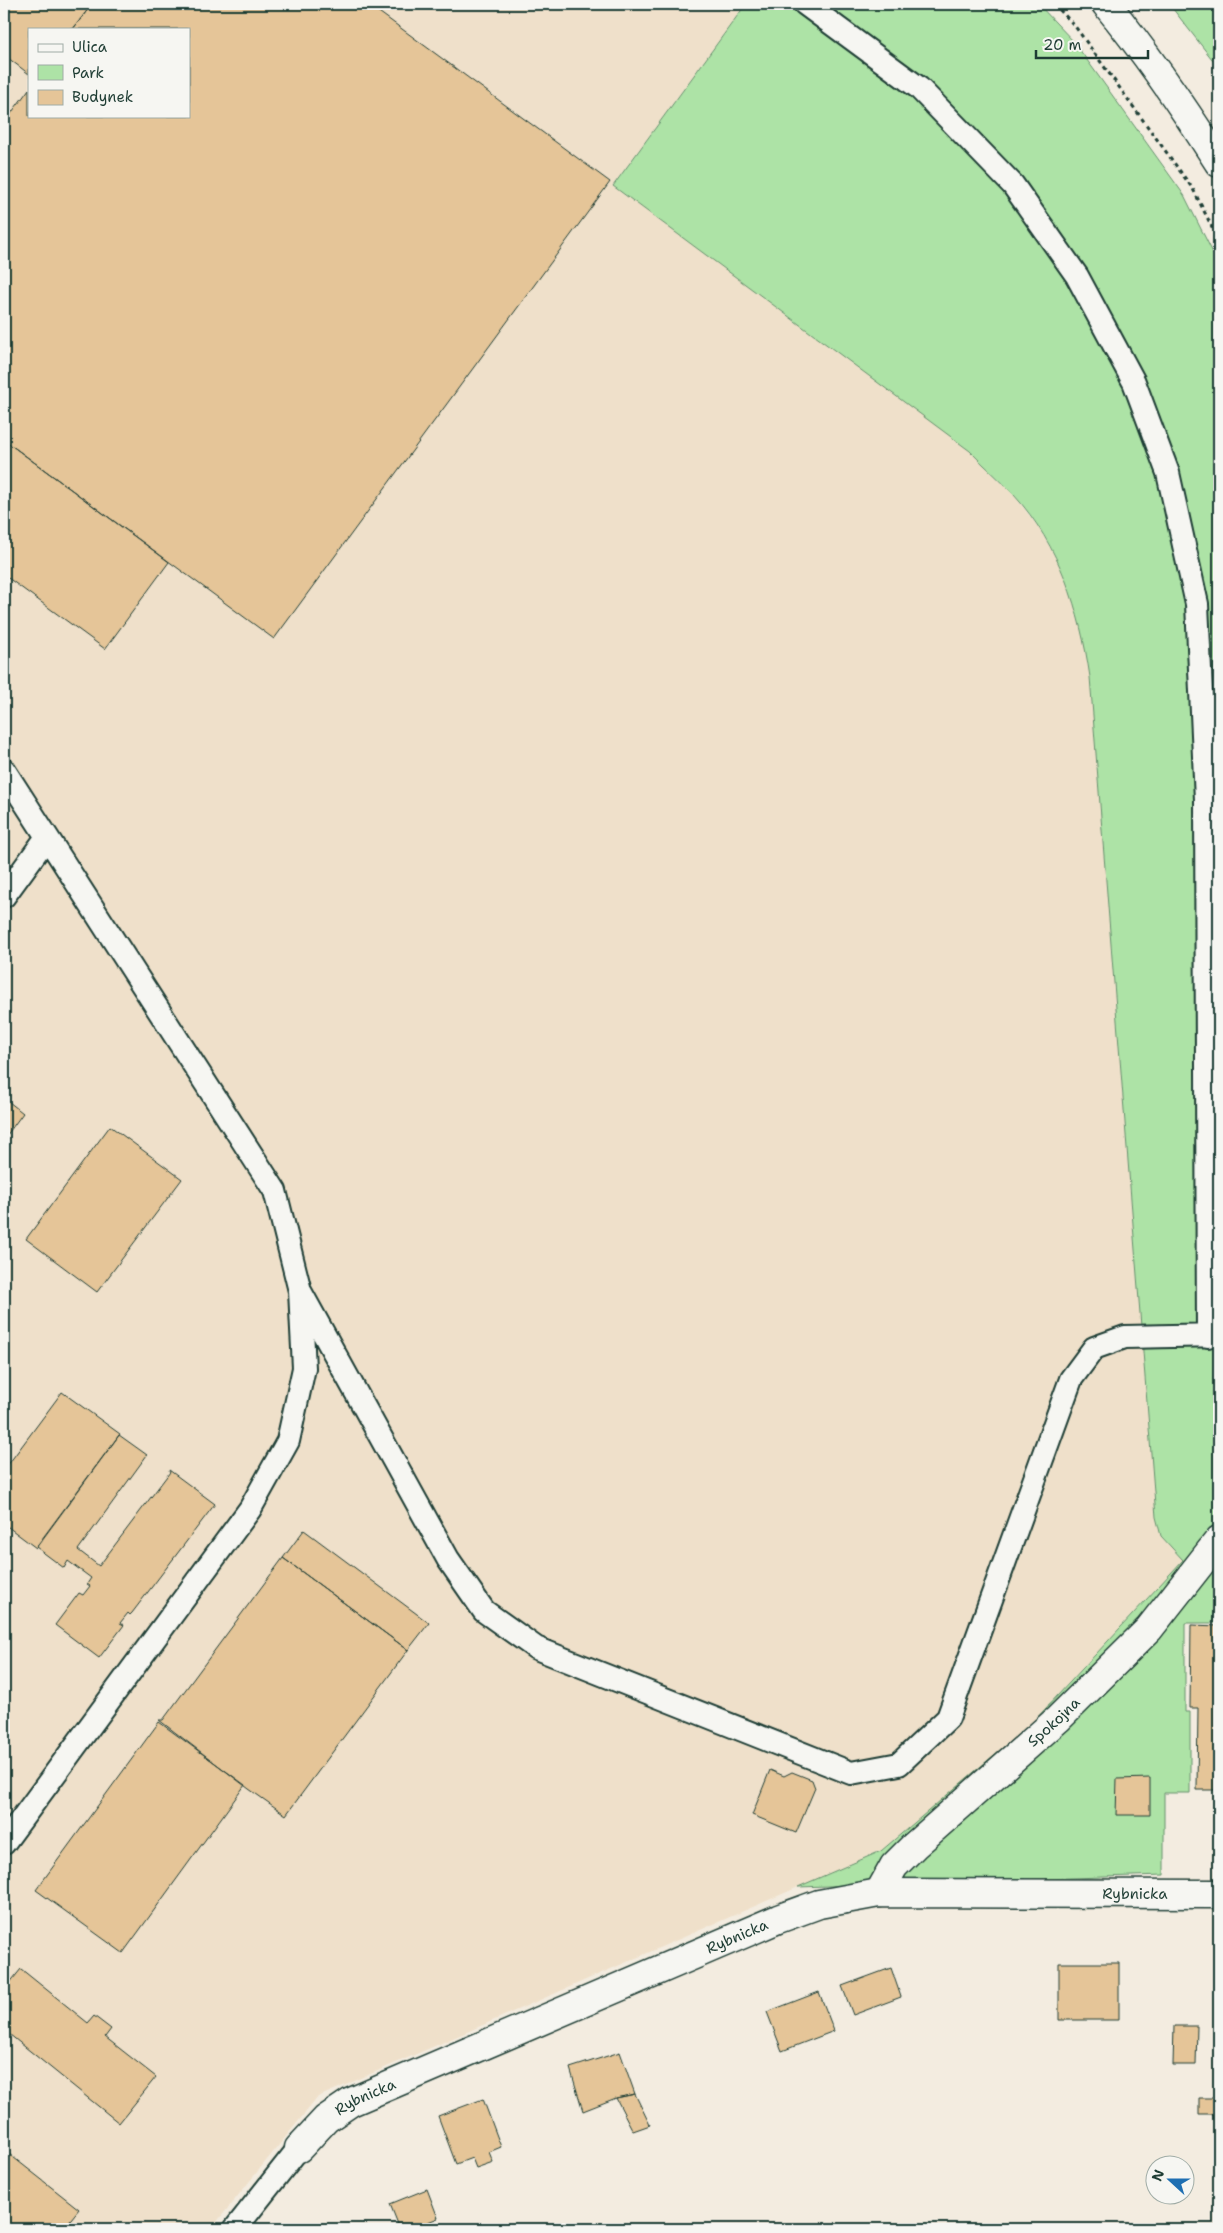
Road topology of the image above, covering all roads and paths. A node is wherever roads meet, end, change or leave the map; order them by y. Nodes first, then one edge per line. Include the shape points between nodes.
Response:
1 (805, 4) edge
2 (1054, 4) edge
3 (1106, 4) edge
4 (1219, 163) edge
5 (1219, 241) edge
6 (4, 770) edge
7 (47, 837) junction
8 (4, 896) edge
9 (300, 1291) junction
10 (1213, 1335) edge
11 (1219, 1540) edge
12 (4, 1843) edge
13 (879, 1893) junction
14 (1219, 1894) edge
15 (299, 2148) joint
16 (235, 2229) edge

1 - 10 lane via 919,88 1013,185 1077,276 1134,382 1168,473 1198,614 1206,800
2 - 5 path via 1074,25 1193,189
3 - 4 street via 1183,106
6 - 7 lane
7 - 8 lane
7 - 9 lane via 275,1191
9 - 10 lane via 448,1559 484,1611 536,1648 851,1773 899,1764 948,1718 1071,1379 1094,1348 1125,1337
9 - 12 lane via 304,1368 288,1441 250,1509
11 - 13 street, Spokojna via 1148,1629 1058,1719 914,1846 894,1866
13 - 14 street, Rybnicka
13 - 15 street, Rybnicka via 819,1904 778,1919 351,2102 326,2119
15 - 16 lane

